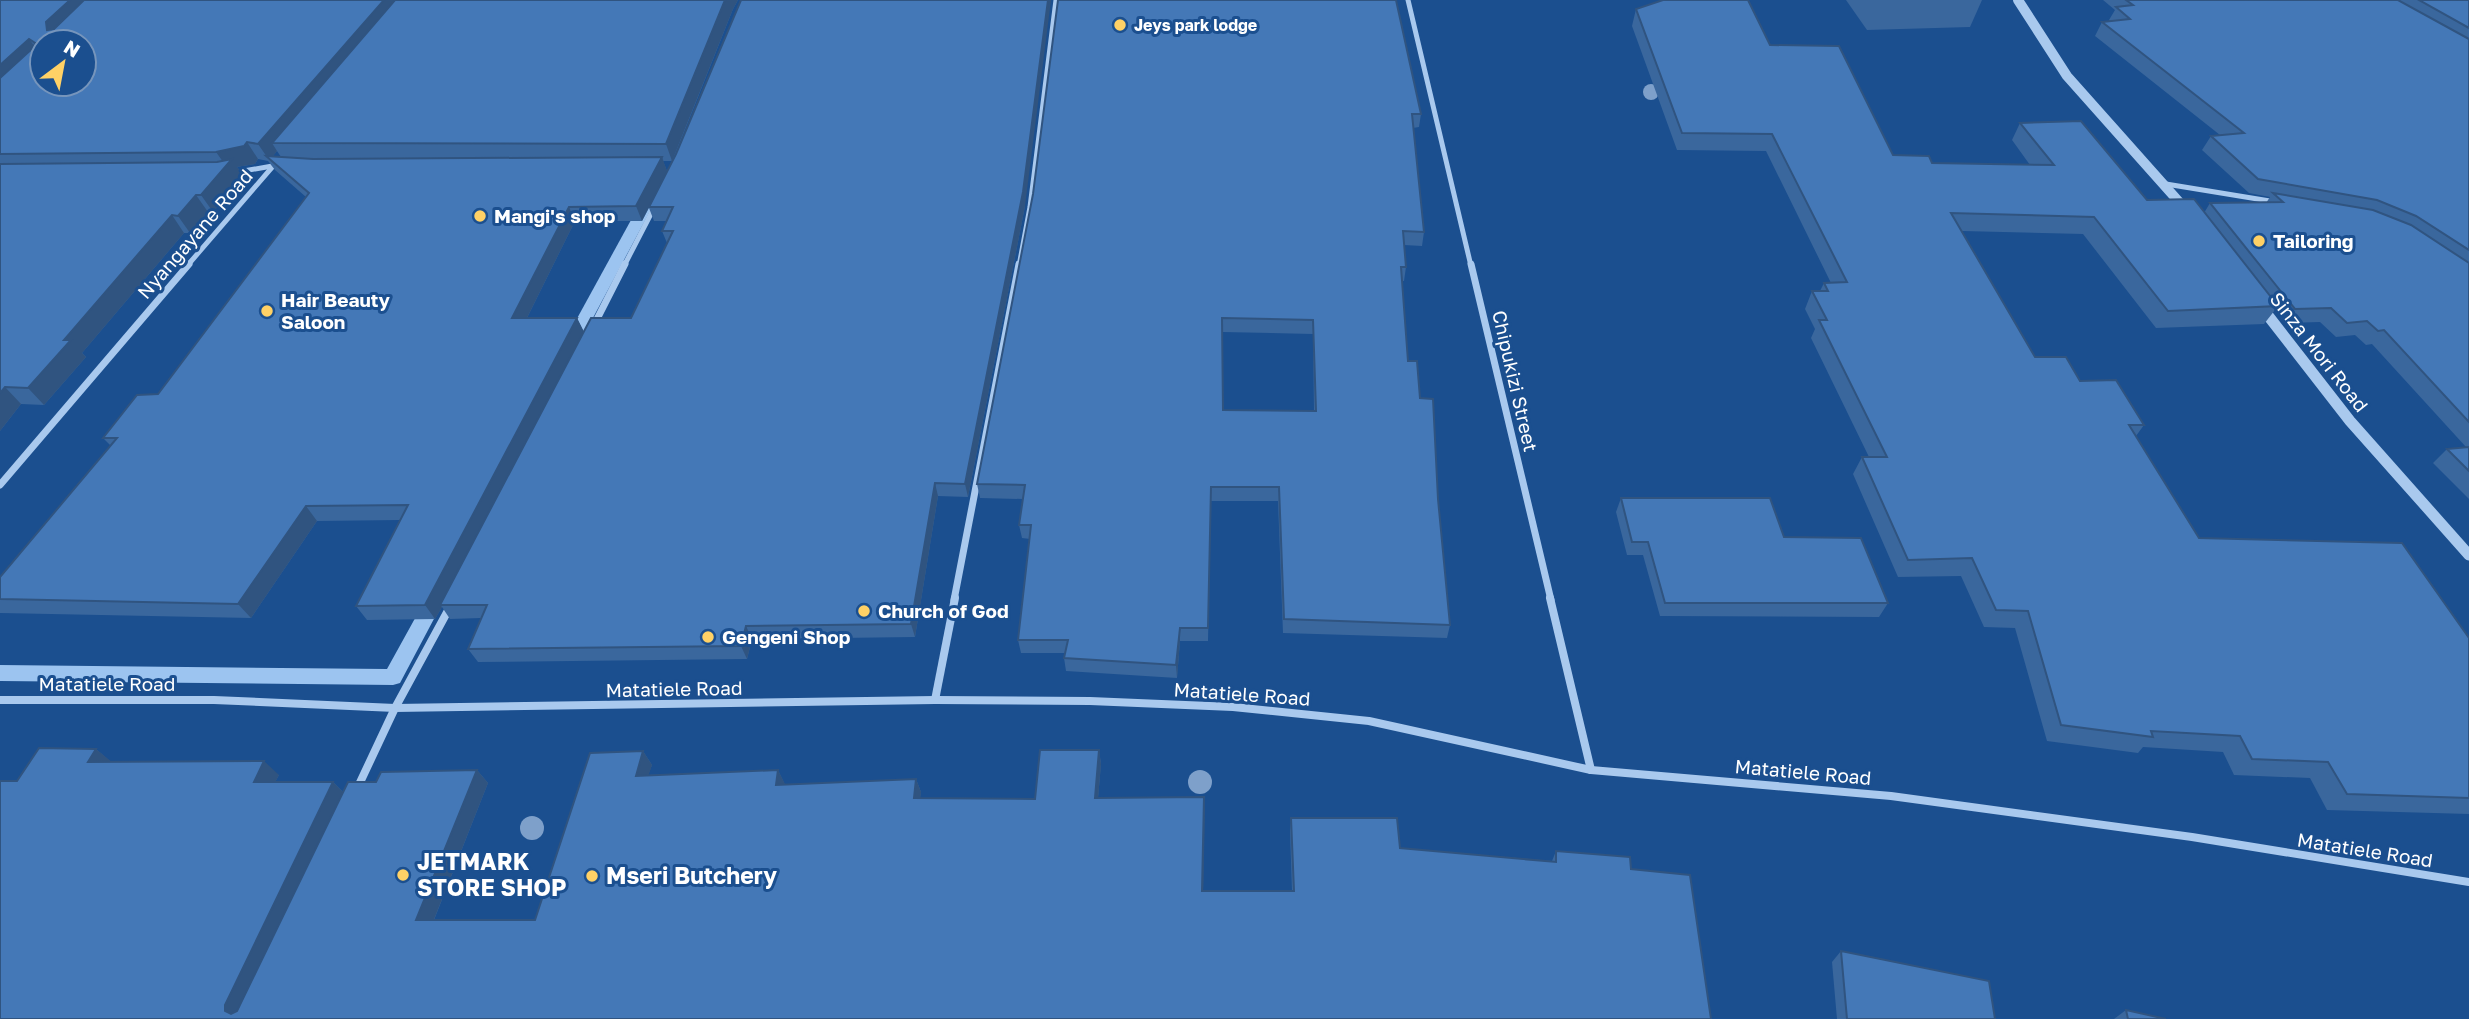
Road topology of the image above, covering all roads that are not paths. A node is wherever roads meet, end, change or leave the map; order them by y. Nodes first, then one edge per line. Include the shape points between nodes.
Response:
1 (1056, 0) edge
2 (1408, 0) edge
3 (2018, 0) edge
4 (283, 155) edge
5 (275, 165) junction
6 (286, 166) edge
7 (228, 174) edge
8 (2166, 184) junction
9 (657, 202) edge
10 (2287, 204) edge
11 (2200, 227) edge
12 (2250, 292) edge
13 (588, 336) edge
14 (0, 485) edge
15 (2469, 555) edge
16 (457, 592) edge
17 (0, 700) edge
18 (935, 700) junction
19 (395, 708) junction
20 (1591, 770) junction
21 (349, 803) edge
22 (2469, 882) edge

1 - 18 street via 1030,207
2 - 20 street, Chipukizi Street
3 - 8 street via 2067,76
4 - 5 street, Nyangayane Road
5 - 6 street
5 - 7 street
5 - 14 street, Nyangayane Road
8 - 10 street
8 - 11 street
9 - 13 street
12 - 15 street, Sinza Mori Road via 2350,421
16 - 19 street
17 - 19 street, Matatiele Road via 214,699
18 - 19 street, Matatiele Road
18 - 20 street, Matatiele Road via 1233,707 1356,720
19 - 21 street
20 - 22 street, Matatiele Road via 1891,796 2192,837

